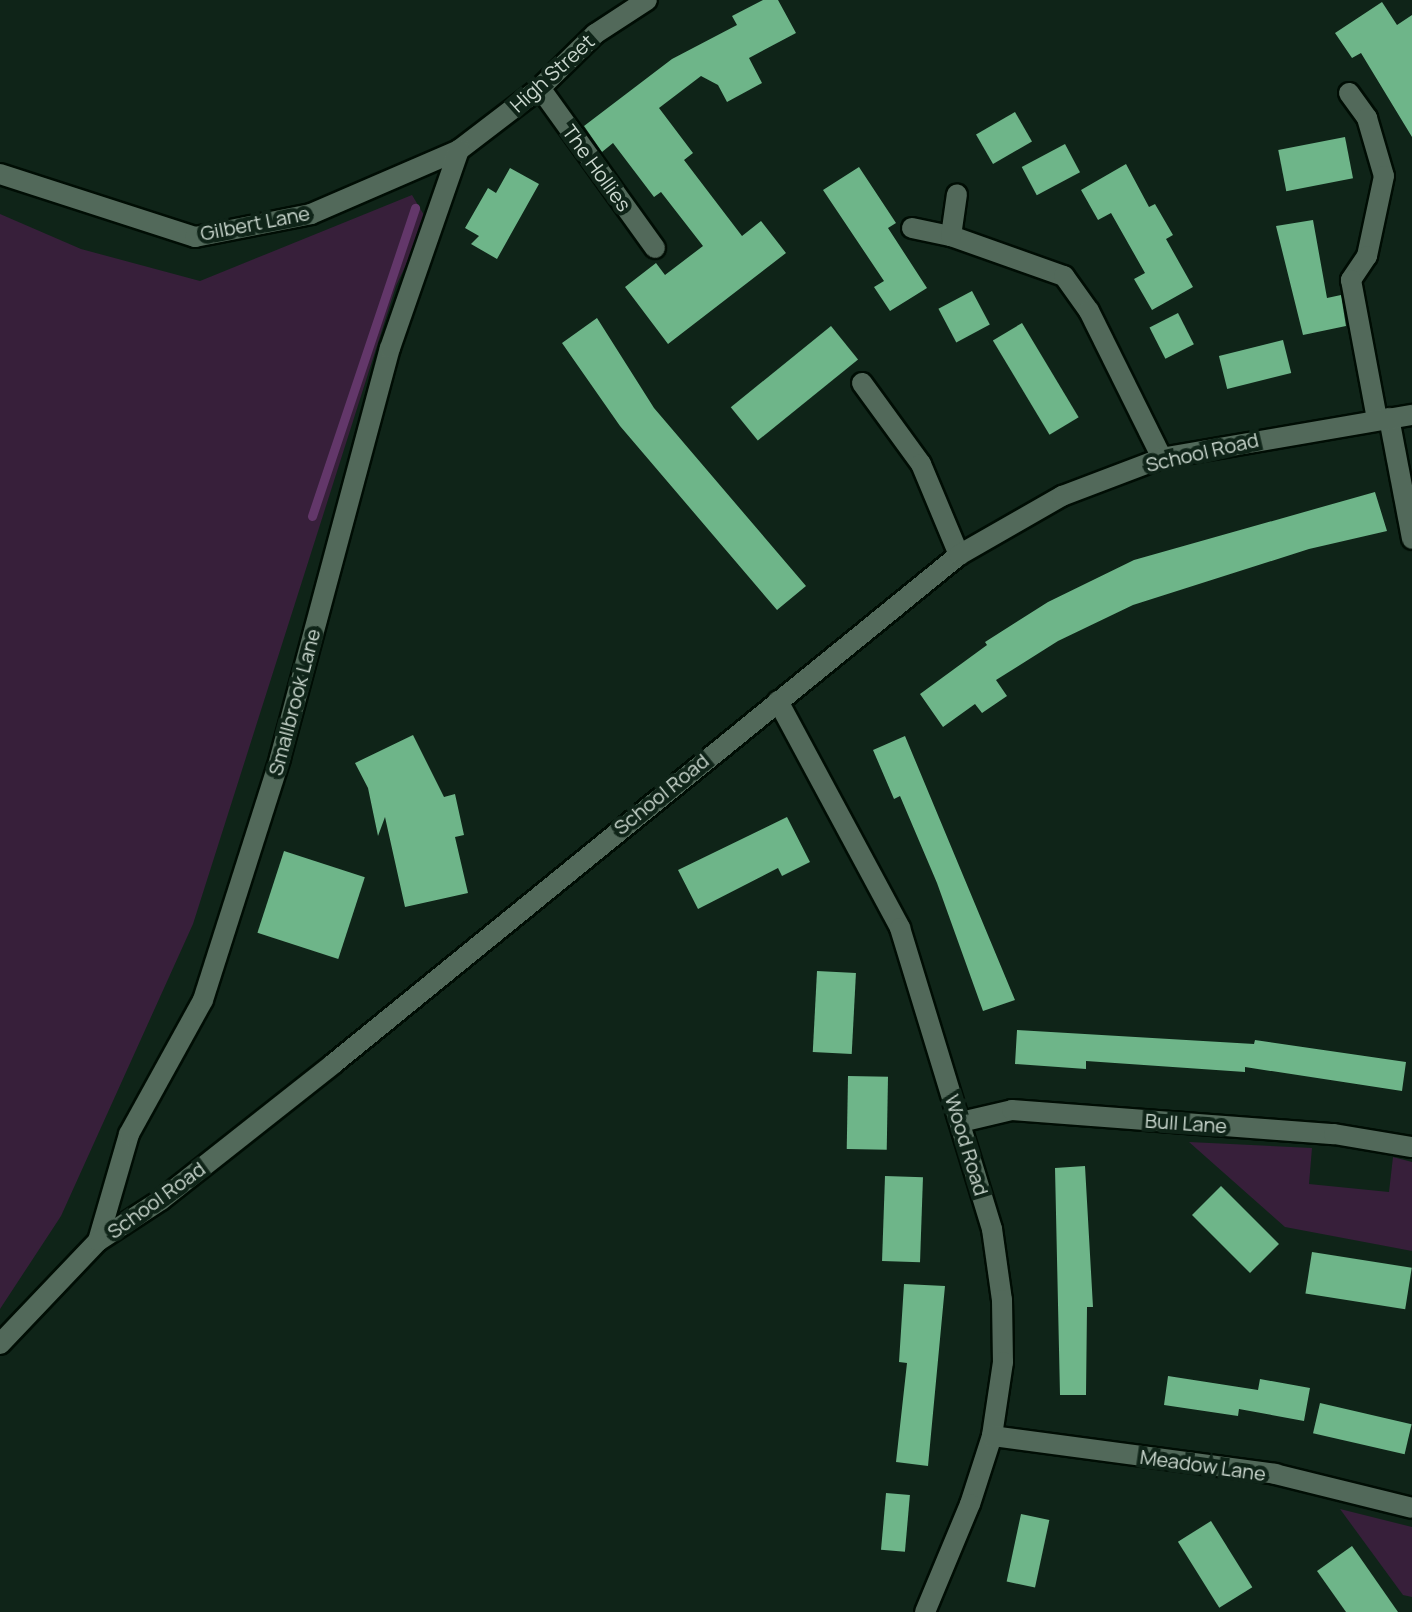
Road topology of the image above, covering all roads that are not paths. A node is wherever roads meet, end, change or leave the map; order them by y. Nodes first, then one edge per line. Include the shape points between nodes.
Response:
1 (647, 0) edge
2 (540, 88) junction
3 (1349, 93) dead end
4 (459, 150) junction
5 (0, 174) edge
6 (957, 194) dead end
7 (912, 228) dead end
8 (951, 236) junction
9 (655, 248) dead end
10 (862, 383) dead end
11 (1412, 415) edge
12 (1383, 419) junction
13 (1162, 458) junction
14 (1412, 539) edge
15 (959, 555) junction
16 (778, 701) junction
17 (961, 1122) junction
18 (1412, 1147) edge
19 (98, 1241) junction
20 (0, 1344) edge
21 (992, 1436) junction
22 (1412, 1508) edge
23 (925, 1612) edge

1 - 2 street, High Street via 595,34
2 - 4 street, High Street
2 - 9 street, The Hollies
3 - 12 street via 1367,118 1384,176 1367,256 1351,280
4 - 5 street, Gilbert Lane via 311,214 195,237
4 - 19 street, Smallbrook Lane via 390,348 280,758 203,1000 129,1134
6 - 8 street
7 - 8 street
8 - 13 street via 1064,276 1089,311
10 - 15 street via 921,464
11 - 12 street, School Road
12 - 13 street, School Road
12 - 14 street
13 - 15 street, School Road via 1062,496
15 - 16 street, School Road
16 - 17 street, Wood Road via 900,928
16 - 19 street, School Road via 186,1181
17 - 18 street, Bull Lane via 1012,1110 1334,1134
17 - 21 street, Wood Road via 992,1229 1002,1300 1003,1362
19 - 20 street, School Road
21 - 22 street, Meadow Lane via 1275,1474
21 - 23 street, Wood Road

